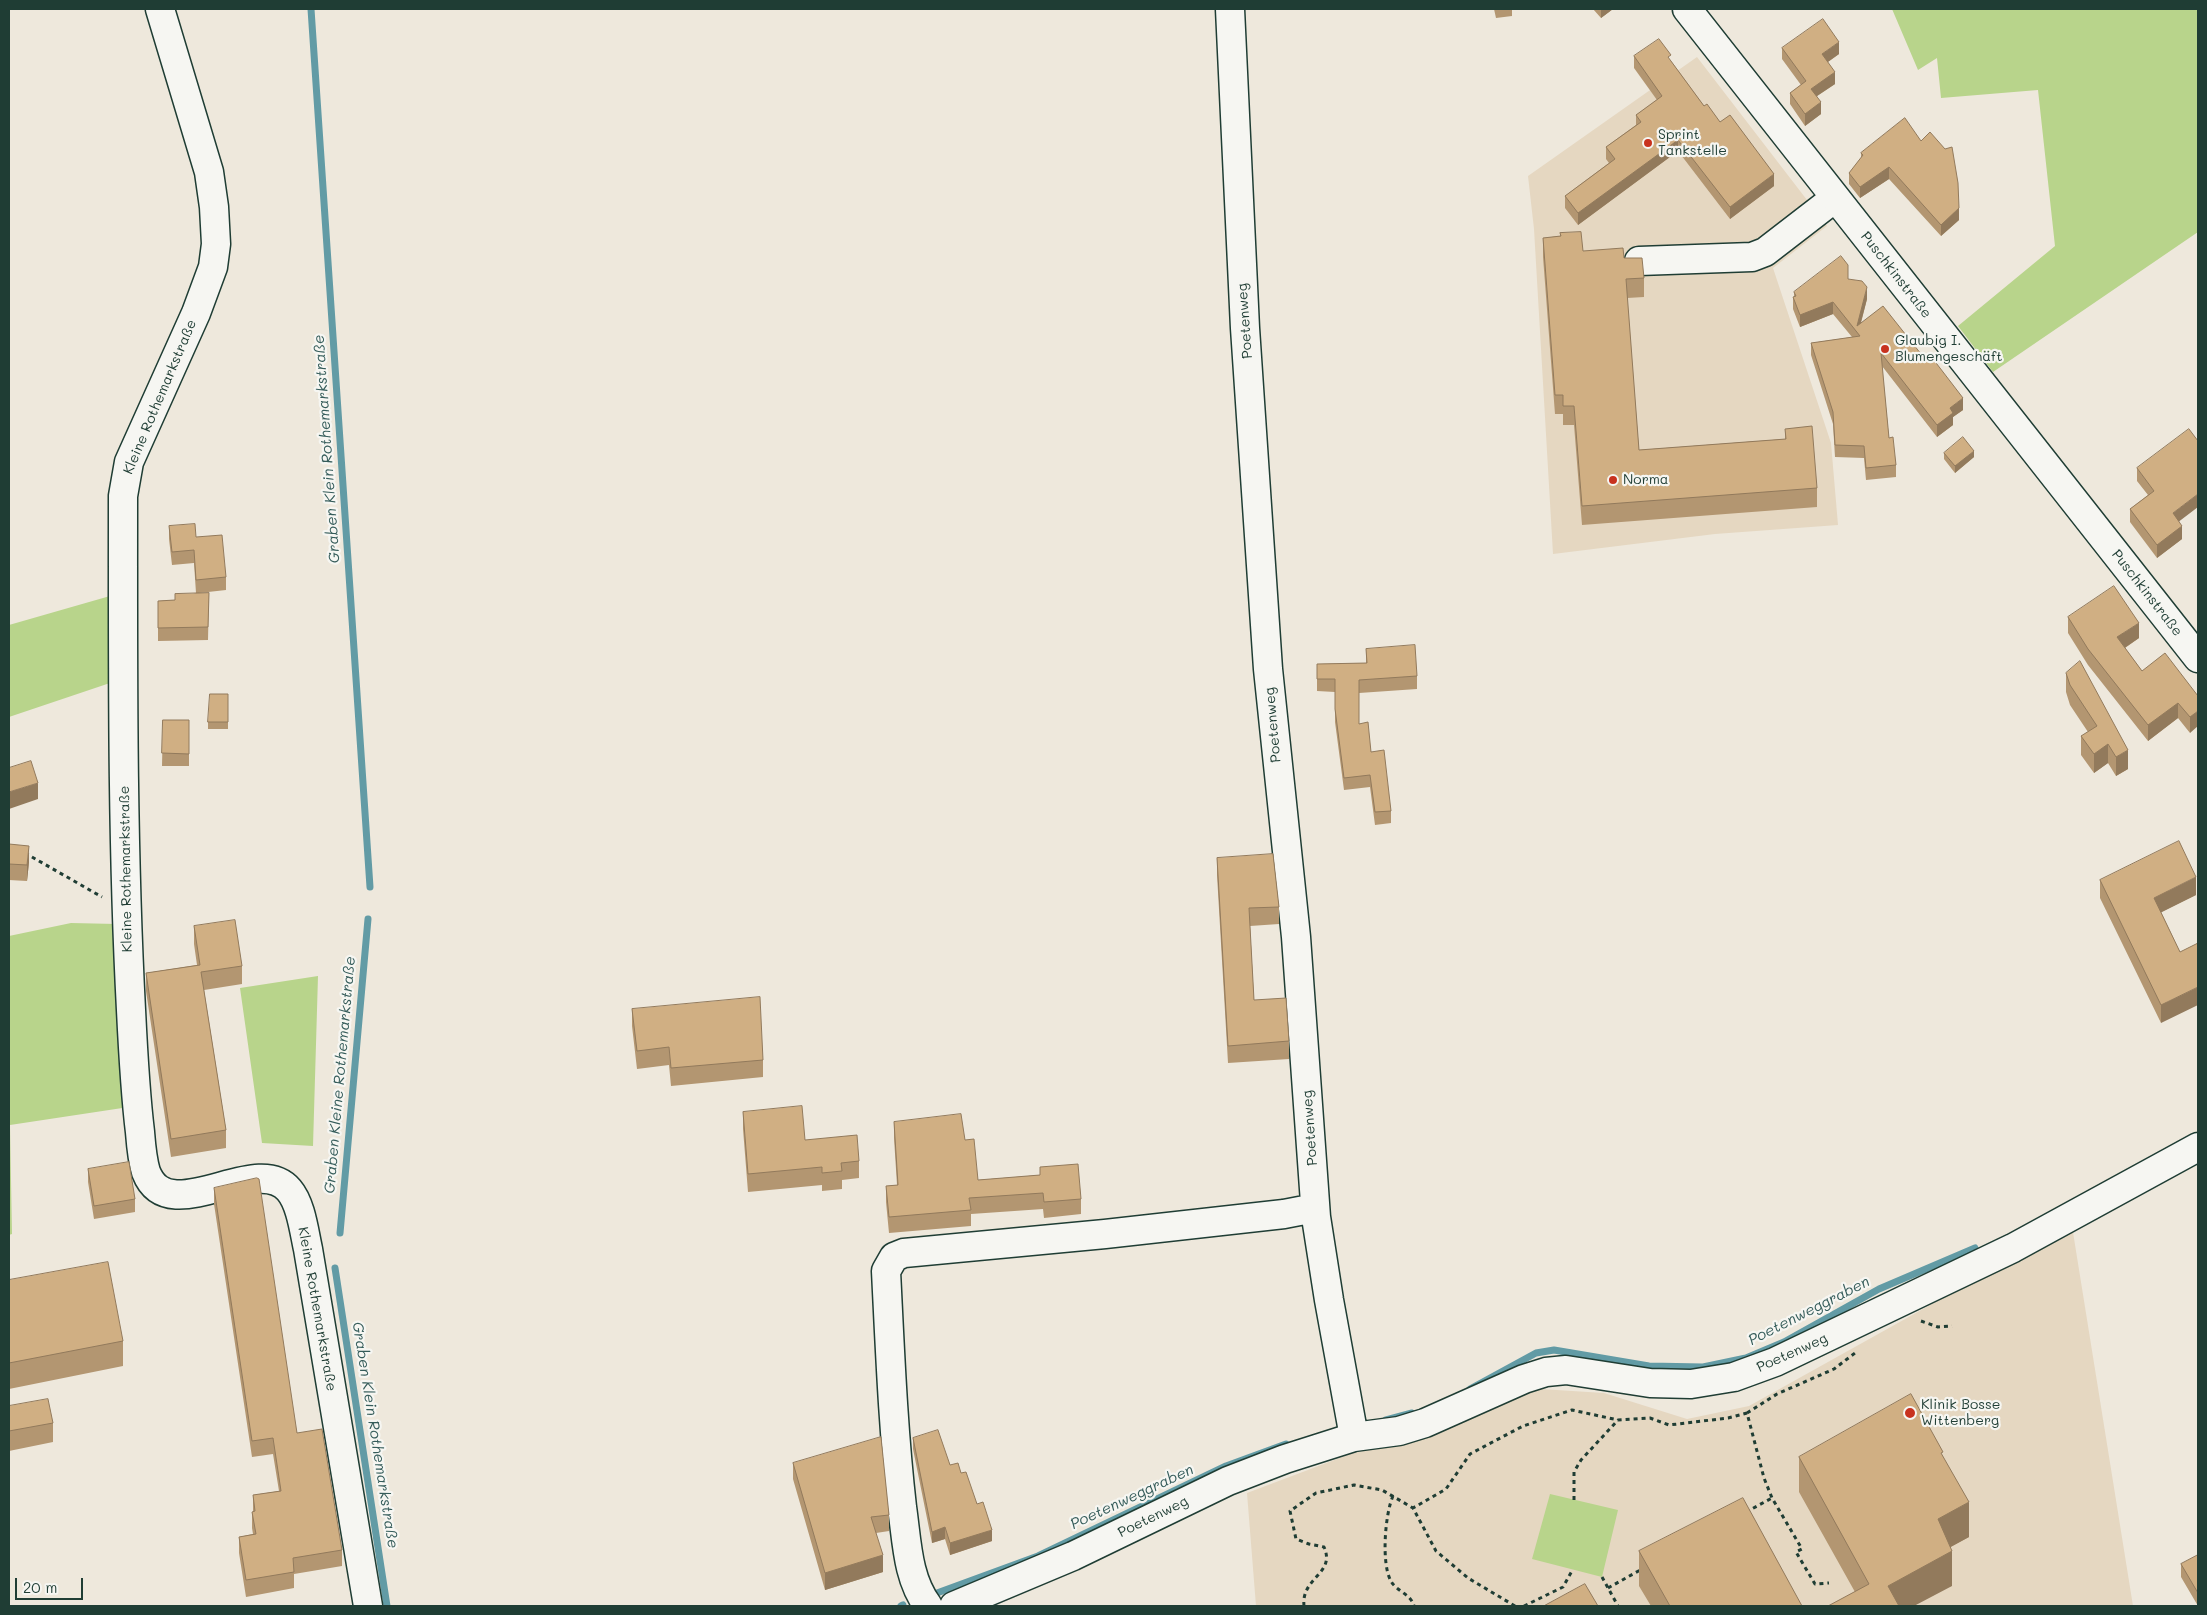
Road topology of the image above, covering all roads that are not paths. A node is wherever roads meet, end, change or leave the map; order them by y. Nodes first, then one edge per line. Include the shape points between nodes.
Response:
1 (160, 9) edge
2 (1230, 9) edge
3 (1687, 9) edge
4 (1835, 198) junction
5 (1639, 261) edge
6 (2198, 658) edge
7 (2198, 1147) edge
8 (1315, 1208) junction
9 (1354, 1437) junction
10 (368, 1606) edge
11 (928, 1606) edge
12 (954, 1606) edge

1 - 10 street, Kleine Rothemarkstraße via 209,172 216,244 213,267 196,313 129,462 123,496 126,906 136,1106 147,1173 159,1189 177,1195 265,1179 281,1182 291,1192 308,1249
2 - 8 street, Poetenweg via 1244,309 1267,659 1296,937
3 - 4 street, Puschkinstraße
4 - 5 street via 1765,252 1752,257
4 - 6 street, Puschkinstraße
7 - 9 street, Poetenweg via 2013,1248 1775,1362 1734,1377 1691,1384 1658,1383 1566,1370 1546,1372 1425,1423 1399,1431
8 - 9 street, Poetenweg
8 - 11 street via 1105,1234 904,1253 894,1257 886,1271 899,1478 910,1564
9 - 12 street, Poetenweg via 1228,1481 1073,1556

